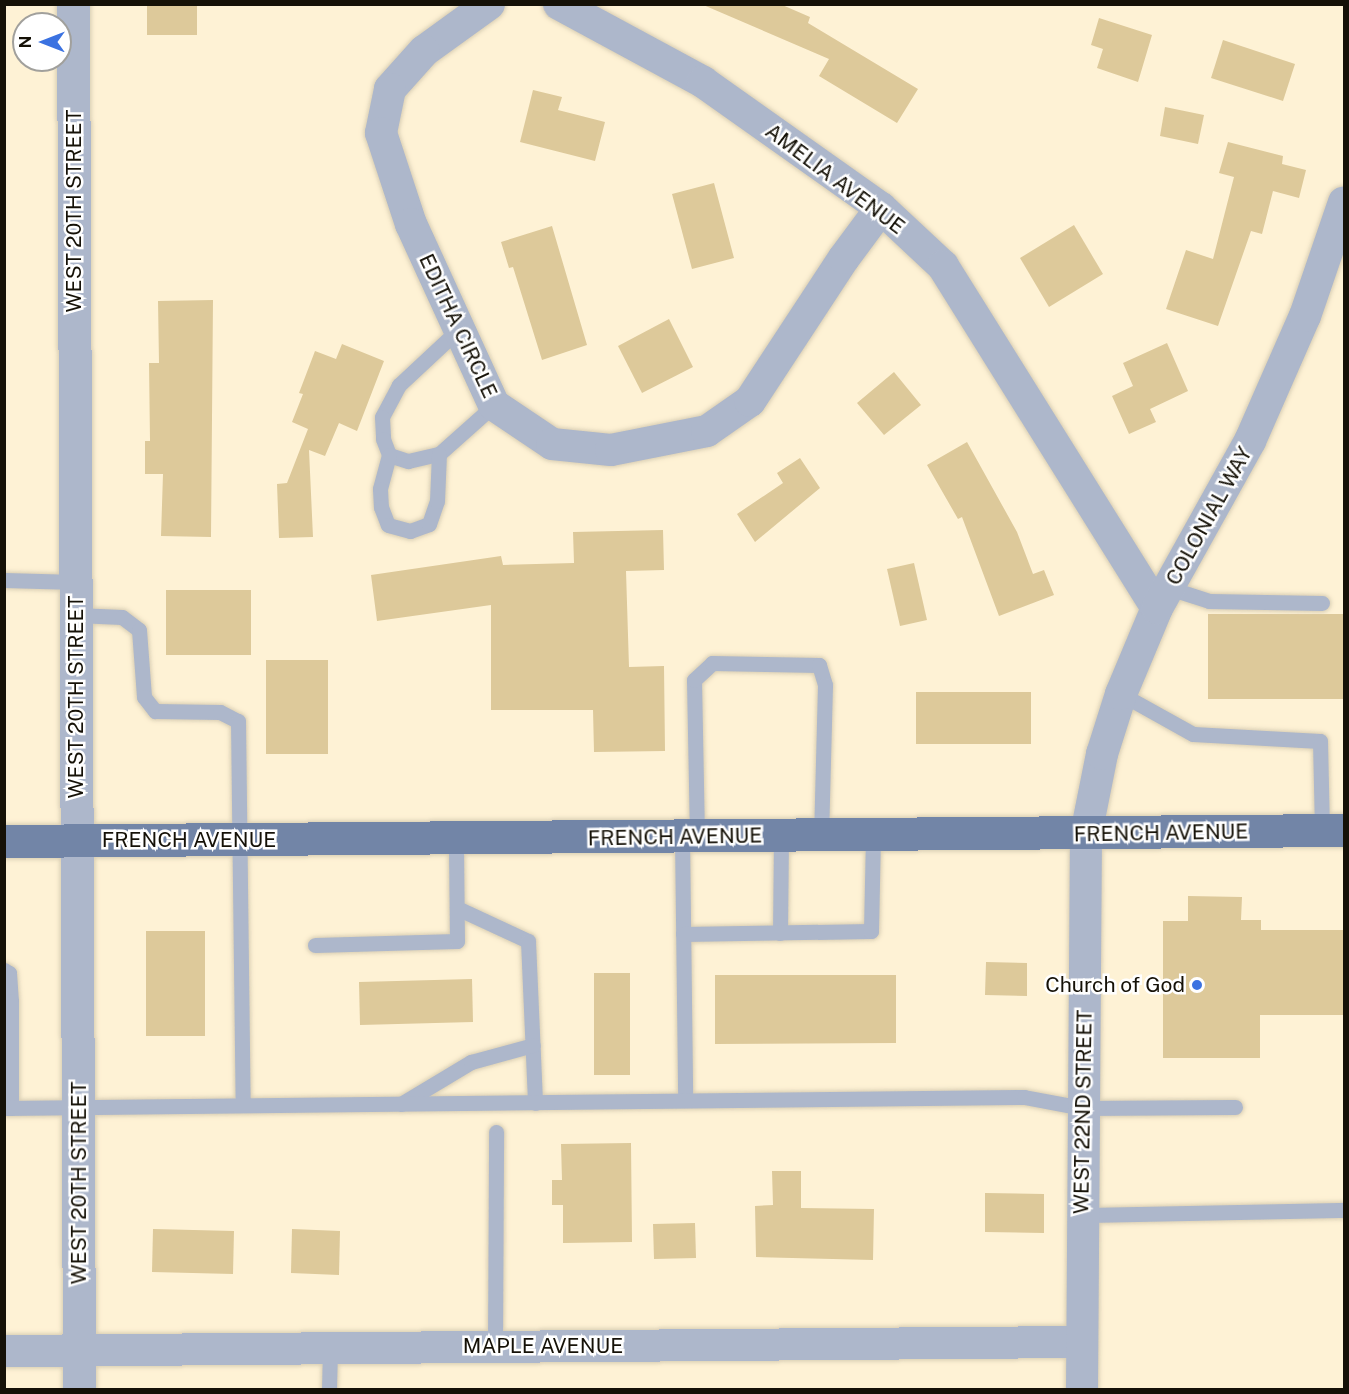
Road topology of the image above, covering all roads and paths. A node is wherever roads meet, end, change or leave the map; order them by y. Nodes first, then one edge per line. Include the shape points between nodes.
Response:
1 (73, 4) edge
2 (489, 4) edge
3 (559, 4) edge
4 (1344, 202) edge
5 (881, 208) junction
6 (458, 330) junction
7 (494, 405) junction
8 (439, 454) junction
9 (389, 455) junction
10 (4, 580) edge
11 (76, 582) junction
12 (1163, 598) junction
13 (1322, 603) dead end
14 (76, 615) junction
15 (1121, 694) junction
16 (1333, 831) edge
17 (1086, 834) junction
18 (821, 835) junction
19 (873, 835) junction
20 (690, 836) junction
21 (781, 836) junction
22 (241, 839) junction
23 (456, 839) junction
24 (4, 841) edge
25 (77, 841) junction
26 (457, 908) junction
27 (780, 933) junction
28 (683, 934) junction
29 (315, 945) dead end
30 (4, 970) edge
31 (533, 1045) junction
32 (685, 1100) junction
33 (535, 1103) junction
34 (401, 1104) junction
35 (243, 1105) junction
36 (78, 1107) junction
37 (1235, 1107) dead end
38 (8, 1108) edge
39 (1082, 1108) junction
40 (496, 1131) dead end
41 (1344, 1210) edge
42 (1082, 1215) junction
43 (1081, 1342) junction
44 (495, 1347) junction
45 (330, 1348) junction
46 (4, 1351) edge
47 (79, 1351) junction
48 (79, 1389) edge
49 (329, 1389) edge
50 (1082, 1389) edge

1 - 11 street, WEST 20TH STREET
2 - 6 street, EDITHA CIRCLE via 424,51 390,89 381,133 411,224
3 - 5 street, AMELIA AVENUE via 703,82
4 - 12 street, COLONIAL WAY via 1305,316 1250,441
5 - 7 street, EDITHA CIRCLE via 843,258 750,401 707,431 611,450 552,444
5 - 12 street, AMELIA AVENUE via 943,266 966,297
6 - 7 street, EDITHA CIRCLE
6 - 9 lane via 399,385 382,417 383,439
7 - 8 lane
8 - 9 lane via 408,461
8 - 9 lane via 437,501 429,524 410,531 388,525 381,507 380,489
10 - 11 lane
11 - 14 street, WEST 20TH STREET
12 - 13 lane
12 - 15 street, COLONIAL WAY
14 - 22 lane via 122,617 139,630 144,698 155,711 220,712 238,721
14 - 25 street, WEST 20TH STREET
15 - 16 lane via 1193,734 1320,741
15 - 17 street, COLONIAL WAY via 1102,754
16 - 17 main road, FRENCH AVENUE
17 - 19 main road, FRENCH AVENUE
17 - 39 street, WEST 22ND STREET
18 - 19 main road, FRENCH AVENUE
18 - 20 lane via 825,685 819,665 712,663 694,680
18 - 21 main road, FRENCH AVENUE
19 - 27 lane via 871,931
20 - 21 main road, FRENCH AVENUE
20 - 23 main road, FRENCH AVENUE
20 - 28 lane
21 - 27 lane
22 - 23 main road, FRENCH AVENUE
22 - 25 main road, FRENCH AVENUE
22 - 35 lane
23 - 26 lane
24 - 25 main road, FRENCH AVENUE
25 - 36 street, WEST 20TH STREET
26 - 29 lane via 457,941
26 - 31 lane via 528,941
27 - 28 lane
28 - 32 lane
30 - 38 lane via 9,973 11,1001
31 - 33 lane
31 - 34 lane via 471,1062
32 - 33 lane
32 - 39 lane via 1024,1097
33 - 34 lane
34 - 35 lane
35 - 36 lane
36 - 38 lane
36 - 47 street, WEST 20TH STREET
37 - 39 lane
39 - 42 street, WEST 22ND STREET
40 - 44 lane
41 - 42 lane
42 - 43 street, WEST 22ND STREET
43 - 44 street, MAPLE AVENUE
43 - 50 street, WEST 22ND STREET
44 - 45 street, MAPLE AVENUE
45 - 47 street, MAPLE AVENUE
45 - 49 lane
46 - 47 street, MAPLE AVENUE
47 - 48 street, WEST 20TH STREET

